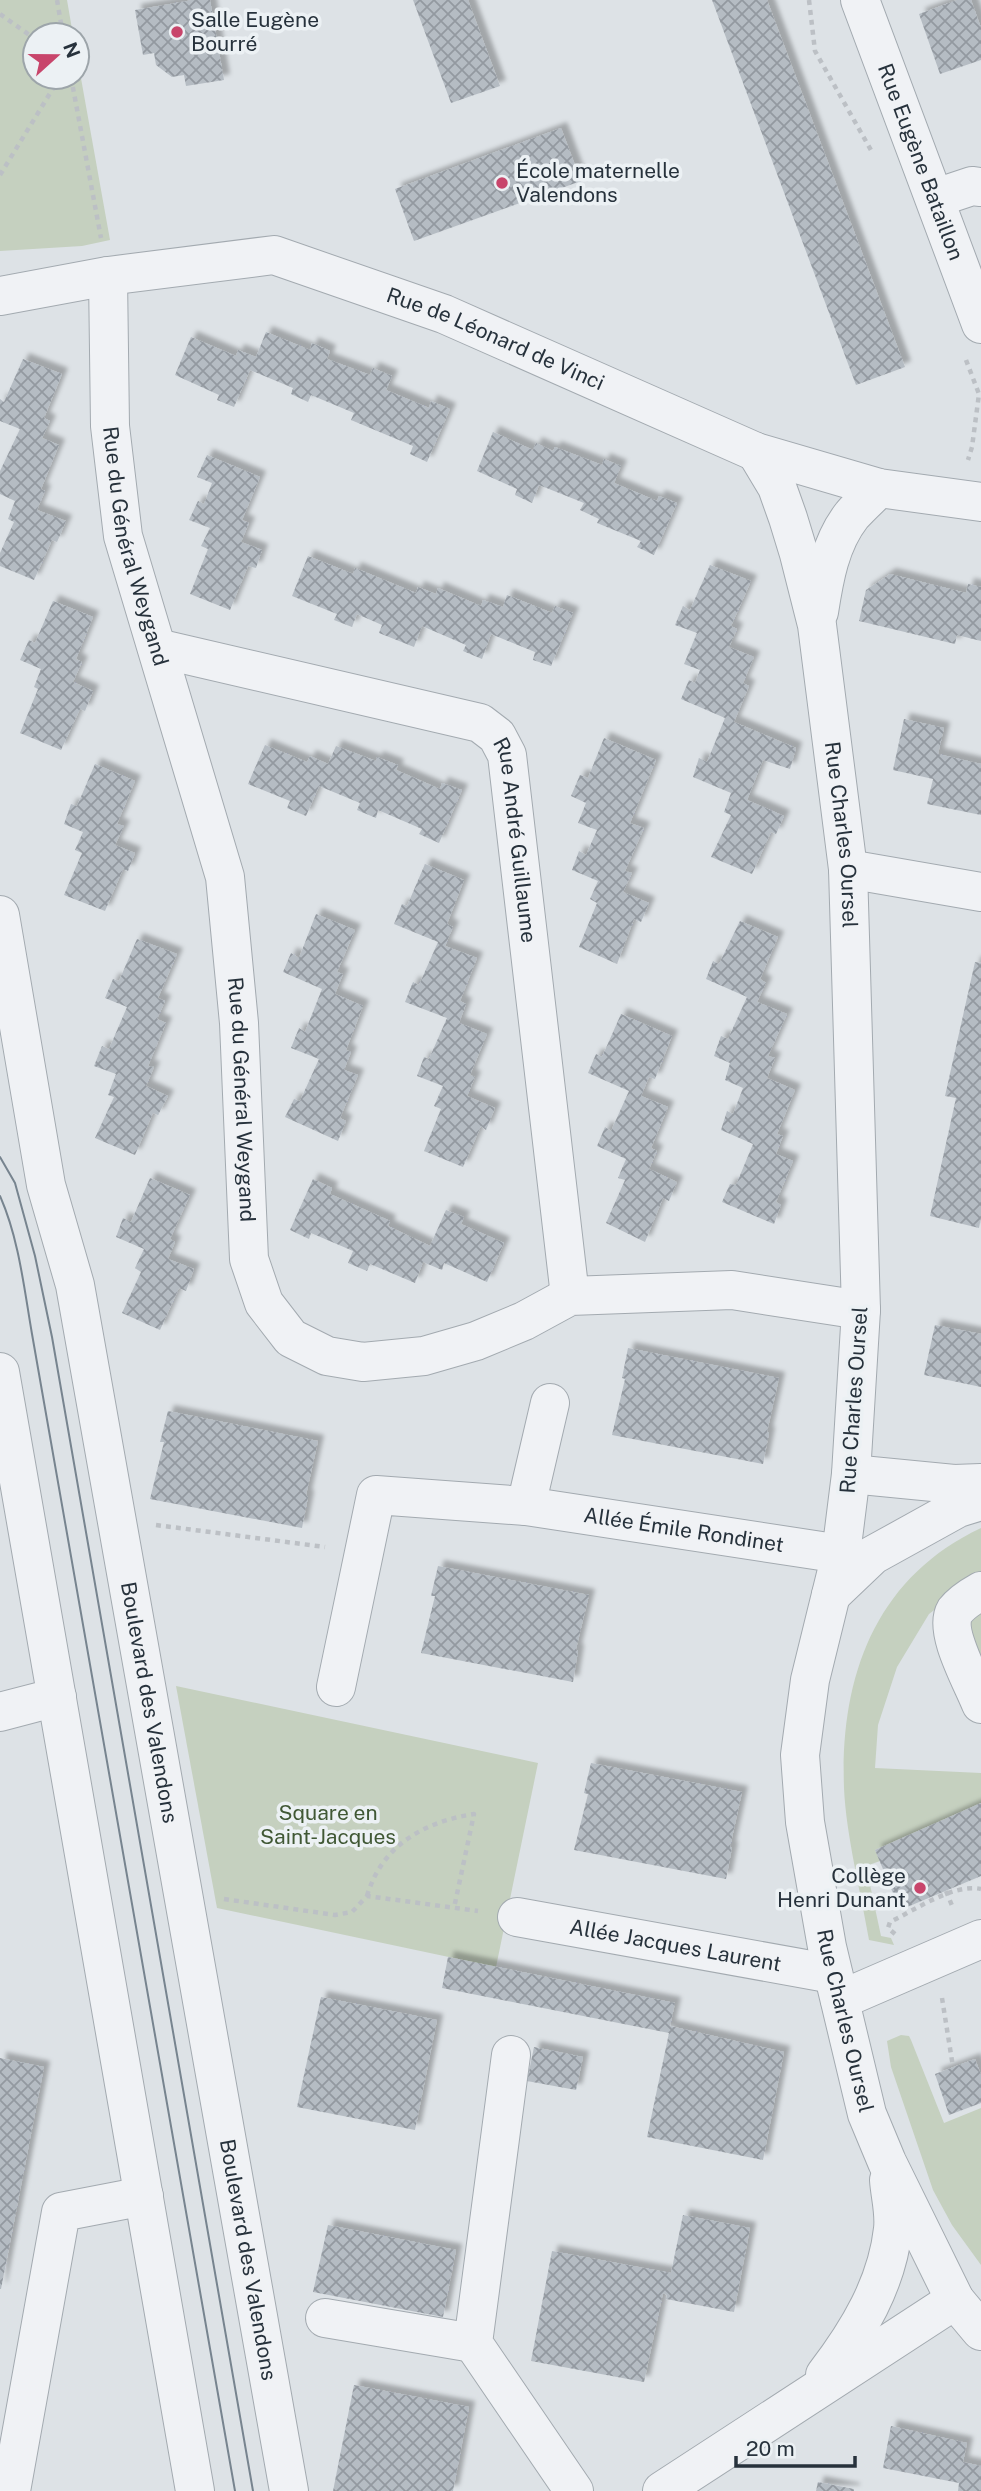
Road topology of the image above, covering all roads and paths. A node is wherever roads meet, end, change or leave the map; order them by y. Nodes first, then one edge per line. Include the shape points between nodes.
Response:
1 (57, 0) edge
2 (860, 0) edge
3 (0, 14) edge
4 (61, 21) edge
5 (21, 29) edge
6 (51, 91) edge
7 (74, 91) edge
8 (0, 175) edge
9 (981, 187) edge
10 (936, 198) junction
11 (108, 276) junction
12 (0, 296) edge
13 (981, 324) edge
14 (756, 452) junction
15 (878, 488) junction
16 (981, 502) edge
17 (817, 625) junction
18 (157, 649) junction
19 (848, 869) junction
20 (981, 892) edge
21 (0, 915) edge
22 (10, 1027) edge
23 (570, 1296) junction
24 (861, 1310) junction
25 (0, 1371) edge
26 (550, 1403) dead end
27 (851, 1474) junction
28 (981, 1483) edge
29 (981, 1501) edge
30 (526, 1506) junction
31 (115, 1519) junction
32 (364, 1553) junction
33 (841, 1554) junction
34 (981, 1591) edge
35 (831, 1595) junction
36 (336, 1687) dead end
37 (57, 1697) junction
38 (981, 1704) edge
39 (0, 1712) edge
40 (981, 1889) edge
41 (367, 1896) junction
42 (183, 1898) junction
43 (454, 1908) junction
44 (954, 1911) dead end
45 (517, 1917) joint
46 (981, 1938) edge
47 (929, 1961) junction
48 (837, 1987) junction
49 (511, 2055) dead end
50 (953, 2067) dead end
51 (887, 2162) junction
52 (144, 2196) junction
53 (955, 2300) junction
54 (325, 2318) dead end
55 (981, 2331) edge
56 (473, 2343) junction
57 (811, 2394) junction
58 (11, 2491) edge
59 (195, 2491) edge
60 (289, 2491) edge
61 (574, 2491) edge
62 (662, 2491) edge

1 - 4 path
2 - 10 street, Rue Eugène Bataillon
3 - 5 path
6 - 8 path
7 - 11 path
9 - 10 street
10 - 13 street, Rue Eugène Bataillon
11 - 12 street, Rue de Léonard de Vinci
11 - 14 street, Rue de Léonard de Vinci via 274,255 444,314
11 - 18 street, Rue du Général Weygand via 110,426 123,536
14 - 15 street, Rue de Léonard de Vinci
14 - 17 street, Rue Charles Oursel via 777,487 788,518
15 - 16 street, Rue de Léonard de Vinci
15 - 17 street, Rue Charles Oursel via 851,516 834,546
17 - 19 street, Rue Charles Oursel
18 - 23 street, Rue André Guillaume via 480,723 497,736 507,755
18 - 23 street, Rue du Général Weygand via 225,877 239,1023 249,1259 264,1303 291,1338 327,1356 363,1362 424,1356 475,1341
19 - 20 street
19 - 24 street, Rue Charles Oursel
21 - 22 street, Boulevard des Valendons
22 - 31 street, Boulevard des Valendons via 46,1185 75,1285
23 - 24 street, Rue du Général Weygand via 732,1290
24 - 27 street, Rue Charles Oursel
25 - 37 street
26 - 30 street
27 - 28 street
27 - 33 street, Rue Charles Oursel
29 - 35 street via 958,1508 873,1555
30 - 32 street, Allée Émile Rondinet via 376,1495
30 - 33 street, Allée Émile Rondinet
31 - 32 path
31 - 42 street, Boulevard des Valendons
32 - 36 street, Allée Émile Rondinet
33 - 35 street, Rue Charles Oursel
34 - 38 street via 955,1612 951,1624
35 - 48 street, Rue Charles Oursel via 810,1680 800,1755 805,1822
37 - 39 street
37 - 52 street
40 - 44 path via 947,1893
41 - 42 path via 352,1912 335,1915 202,1895
41 - 43 path
41 - 43 path via 372,1877 400,1844 426,1828 474,1814
42 - 60 street, Boulevard des Valendons
43 - 45 path
45 - 48 street, Allée Jacques Laurent
46 - 47 street
47 - 48 street
47 - 50 path via 944,2003
48 - 51 street, Rue Charles Oursel via 867,2115
49 - 56 street
51 - 53 street, Rue Charles Oursel
51 - 57 street, Rue Charles Oursel via 893,2228 883,2274 868,2311
52 - 58 street via 61,2212
52 - 59 street
53 - 55 street, Rue Charles Oursel
53 - 57 street
54 - 56 street
56 - 61 street
57 - 62 street

